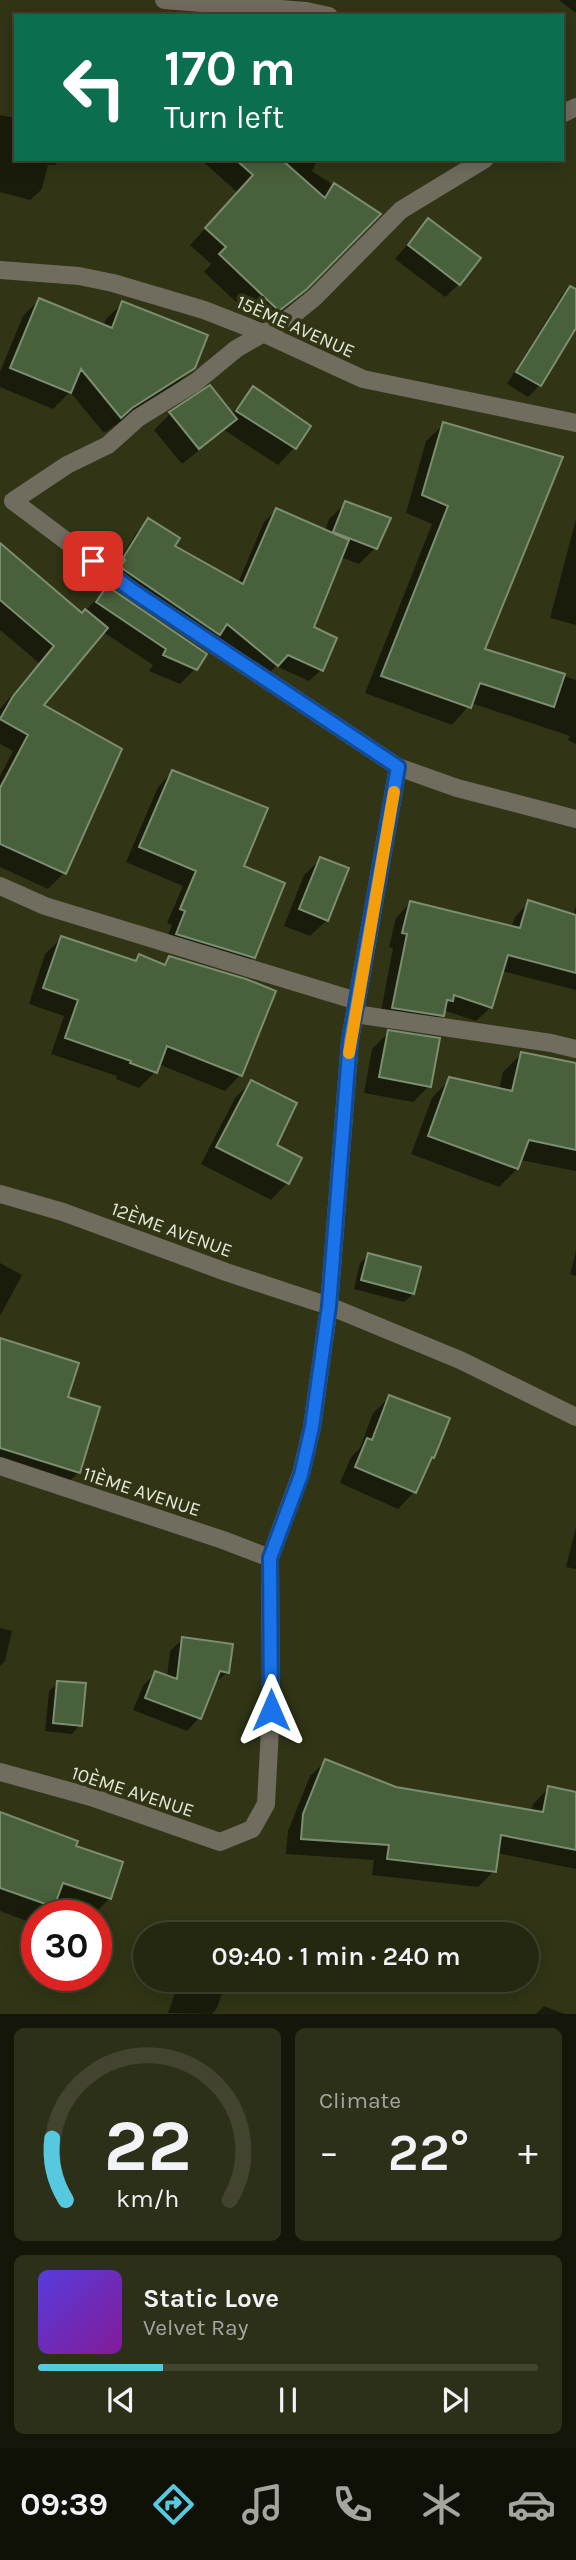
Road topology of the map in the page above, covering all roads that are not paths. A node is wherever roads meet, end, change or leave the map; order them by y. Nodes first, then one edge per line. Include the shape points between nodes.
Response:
1 (164, 0) edge
2 (320, 14) edge
3 (482, 161) edge
4 (0, 270) edge
5 (263, 333) junction
6 (576, 423) edge
7 (6, 506) edge
8 (398, 767) junction
9 (576, 819) edge
10 (0, 886) edge
11 (356, 1007) junction
12 (576, 1049) edge
13 (0, 1194) edge
14 (329, 1306) junction
15 (576, 1417) edge
16 (0, 1466) edge
17 (270, 1558) junction
18 (0, 1772) edge

1 - 2 street
3 - 5 street via 401,210 315,297
4 - 5 street, 15ÈME AVENUE via 113,283
5 - 6 street, 15ÈME AVENUE via 363,379
5 - 7 street via 138,418 108,445 67,465
7 - 8 street
8 - 9 street via 457,788
8 - 11 street
10 - 11 street via 45,906
11 - 12 street
11 - 14 street
13 - 14 street, 12ÈME AVENUE
14 - 15 street, 12ÈME AVENUE via 460,1360
14 - 17 street via 301,1475
16 - 17 street, 11ÈME AVENUE
17 - 18 street, 10ÈME AVENUE via 266,1804 252,1829 220,1842 91,1797

